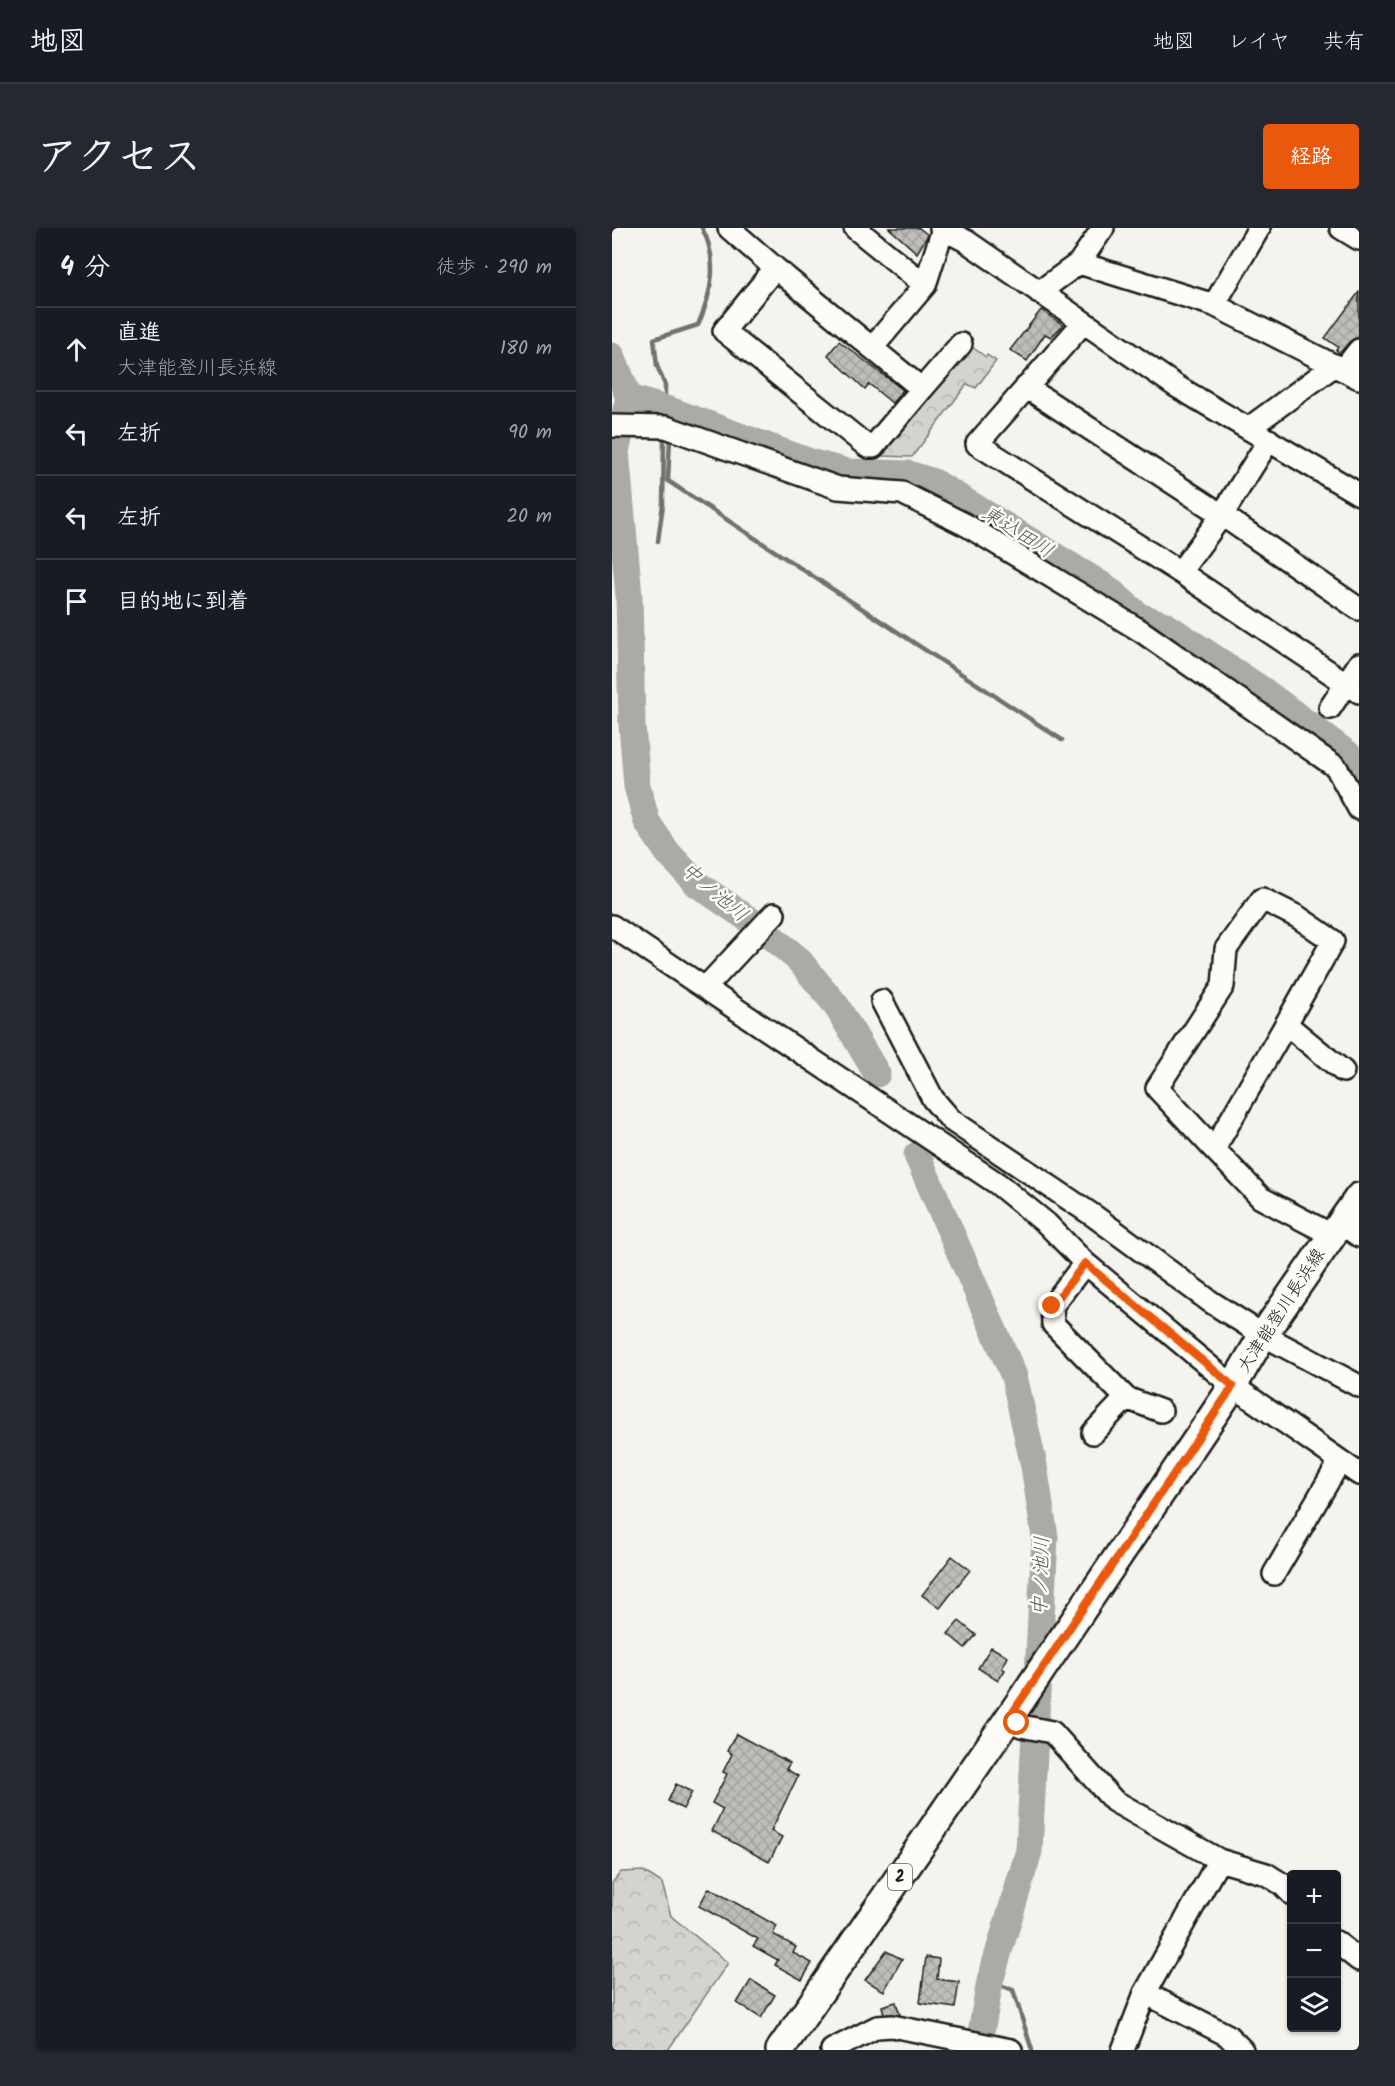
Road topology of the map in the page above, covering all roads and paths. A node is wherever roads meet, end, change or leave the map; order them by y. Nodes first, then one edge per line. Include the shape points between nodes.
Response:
1 (729, 228) edge
2 (855, 228) edge
3 (1103, 228) edge
4 (1259, 228) edge
5 (1341, 228) edge
6 (942, 229) edge
7 (970, 234) edge
8 (1359, 239) edge
9 (1079, 263) junction
10 (775, 268) junction
11 (925, 285) junction
12 (1039, 292) junction
13 (1214, 305) junction
14 (1083, 323) junction
15 (961, 344) dead end
16 (872, 348) junction
17 (1359, 350) edge
18 (1346, 371) edge
19 (1026, 387) junction
20 (922, 389) junction
21 (612, 426) edge
22 (1249, 428) junction
23 (1269, 440) junction
24 (1359, 494) edge
25 (1222, 515) junction
26 (1180, 572) junction
27 (1359, 609) edge
28 (1359, 664) edge
29 (1353, 688) edge
30 (1330, 708) dead end
31 (1359, 809) edge
32 (774, 914) dead end
33 (612, 926) edge
34 (706, 987) junction
35 (882, 1001) dead end
36 (1286, 1024) junction
37 (1343, 1071) dead end
38 (1214, 1149) junction
39 (1359, 1197) edge
40 (1344, 1232) edge
41 (1085, 1263) junction
42 (1263, 1335) junction
43 (1233, 1386) junction
44 (1359, 1386) edge
45 (1126, 1398) junction
46 (1161, 1411) dead end
47 (1093, 1433) dead end
48 (1340, 1461) junction
49 (1359, 1474) edge
50 (1274, 1574) dead end
51 (1017, 1715) junction
52 (1219, 1860) junction
53 (1287, 1889) edge
54 (1341, 1946) edge
55 (1359, 1960) edge
56 (1145, 1993) junction
57 (1003, 2049) edge
58 (780, 2050) edge
59 (832, 2050) edge
60 (1123, 2050) edge
61 (1242, 2050) edge

1 - 10 street
2 - 11 street
3 - 9 street
4 - 13 street
5 - 8 street
6 - 7 street
6 - 11 street
7 - 12 street
9 - 12 street
9 - 13 street
10 - 16 street
10 - 20 street via 724,331 868,447 873,447
11 - 16 street
12 - 14 street
13 - 18 street
14 - 19 street
14 - 22 street via 1176,386
15 - 20 street
16 - 20 street
17 - 18 street
18 - 22 street
19 - 25 street
19 - 26 street via 977,444
21 - 31 street via 666,427 838,488 902,493 966,525 1141,631 1336,767
22 - 23 street
23 - 24 street
23 - 25 street
25 - 26 street
25 - 27 street
26 - 29 street
28 - 29 street
29 - 30 street
32 - 34 street
33 - 34 street
34 - 41 street via 998,1184 1047,1224
35 - 42 street via 933,1099 951,1120
36 - 37 street
36 - 38 street
36 - 38 street via 1333,941 1262,899 1226,949 1223,986 1157,1088
38 - 40 street via 1261,1198
39 - 40 main road, 大津能登川長浜線 / 2
40 - 42 main road, 大津能登川長浜線 / 2
41 - 43 street
41 - 45 street via 1052,1306 1053,1324
42 - 43 main road, 大津能登川長浜線 / 2
42 - 44 street
43 - 48 street
43 - 51 main road, 大津能登川長浜線 / 2 via 1068,1629
45 - 46 street
45 - 47 street
48 - 49 street
48 - 50 street
51 - 52 street via 1052,1732 1114,1802
51 - 58 main road, 大津能登川長浜線 / 2
52 - 53 street via 1266,1874
52 - 56 street
54 - 55 street
56 - 60 street
56 - 61 street via 1227,2035
57 - 59 street via 913,2028 877,2027

